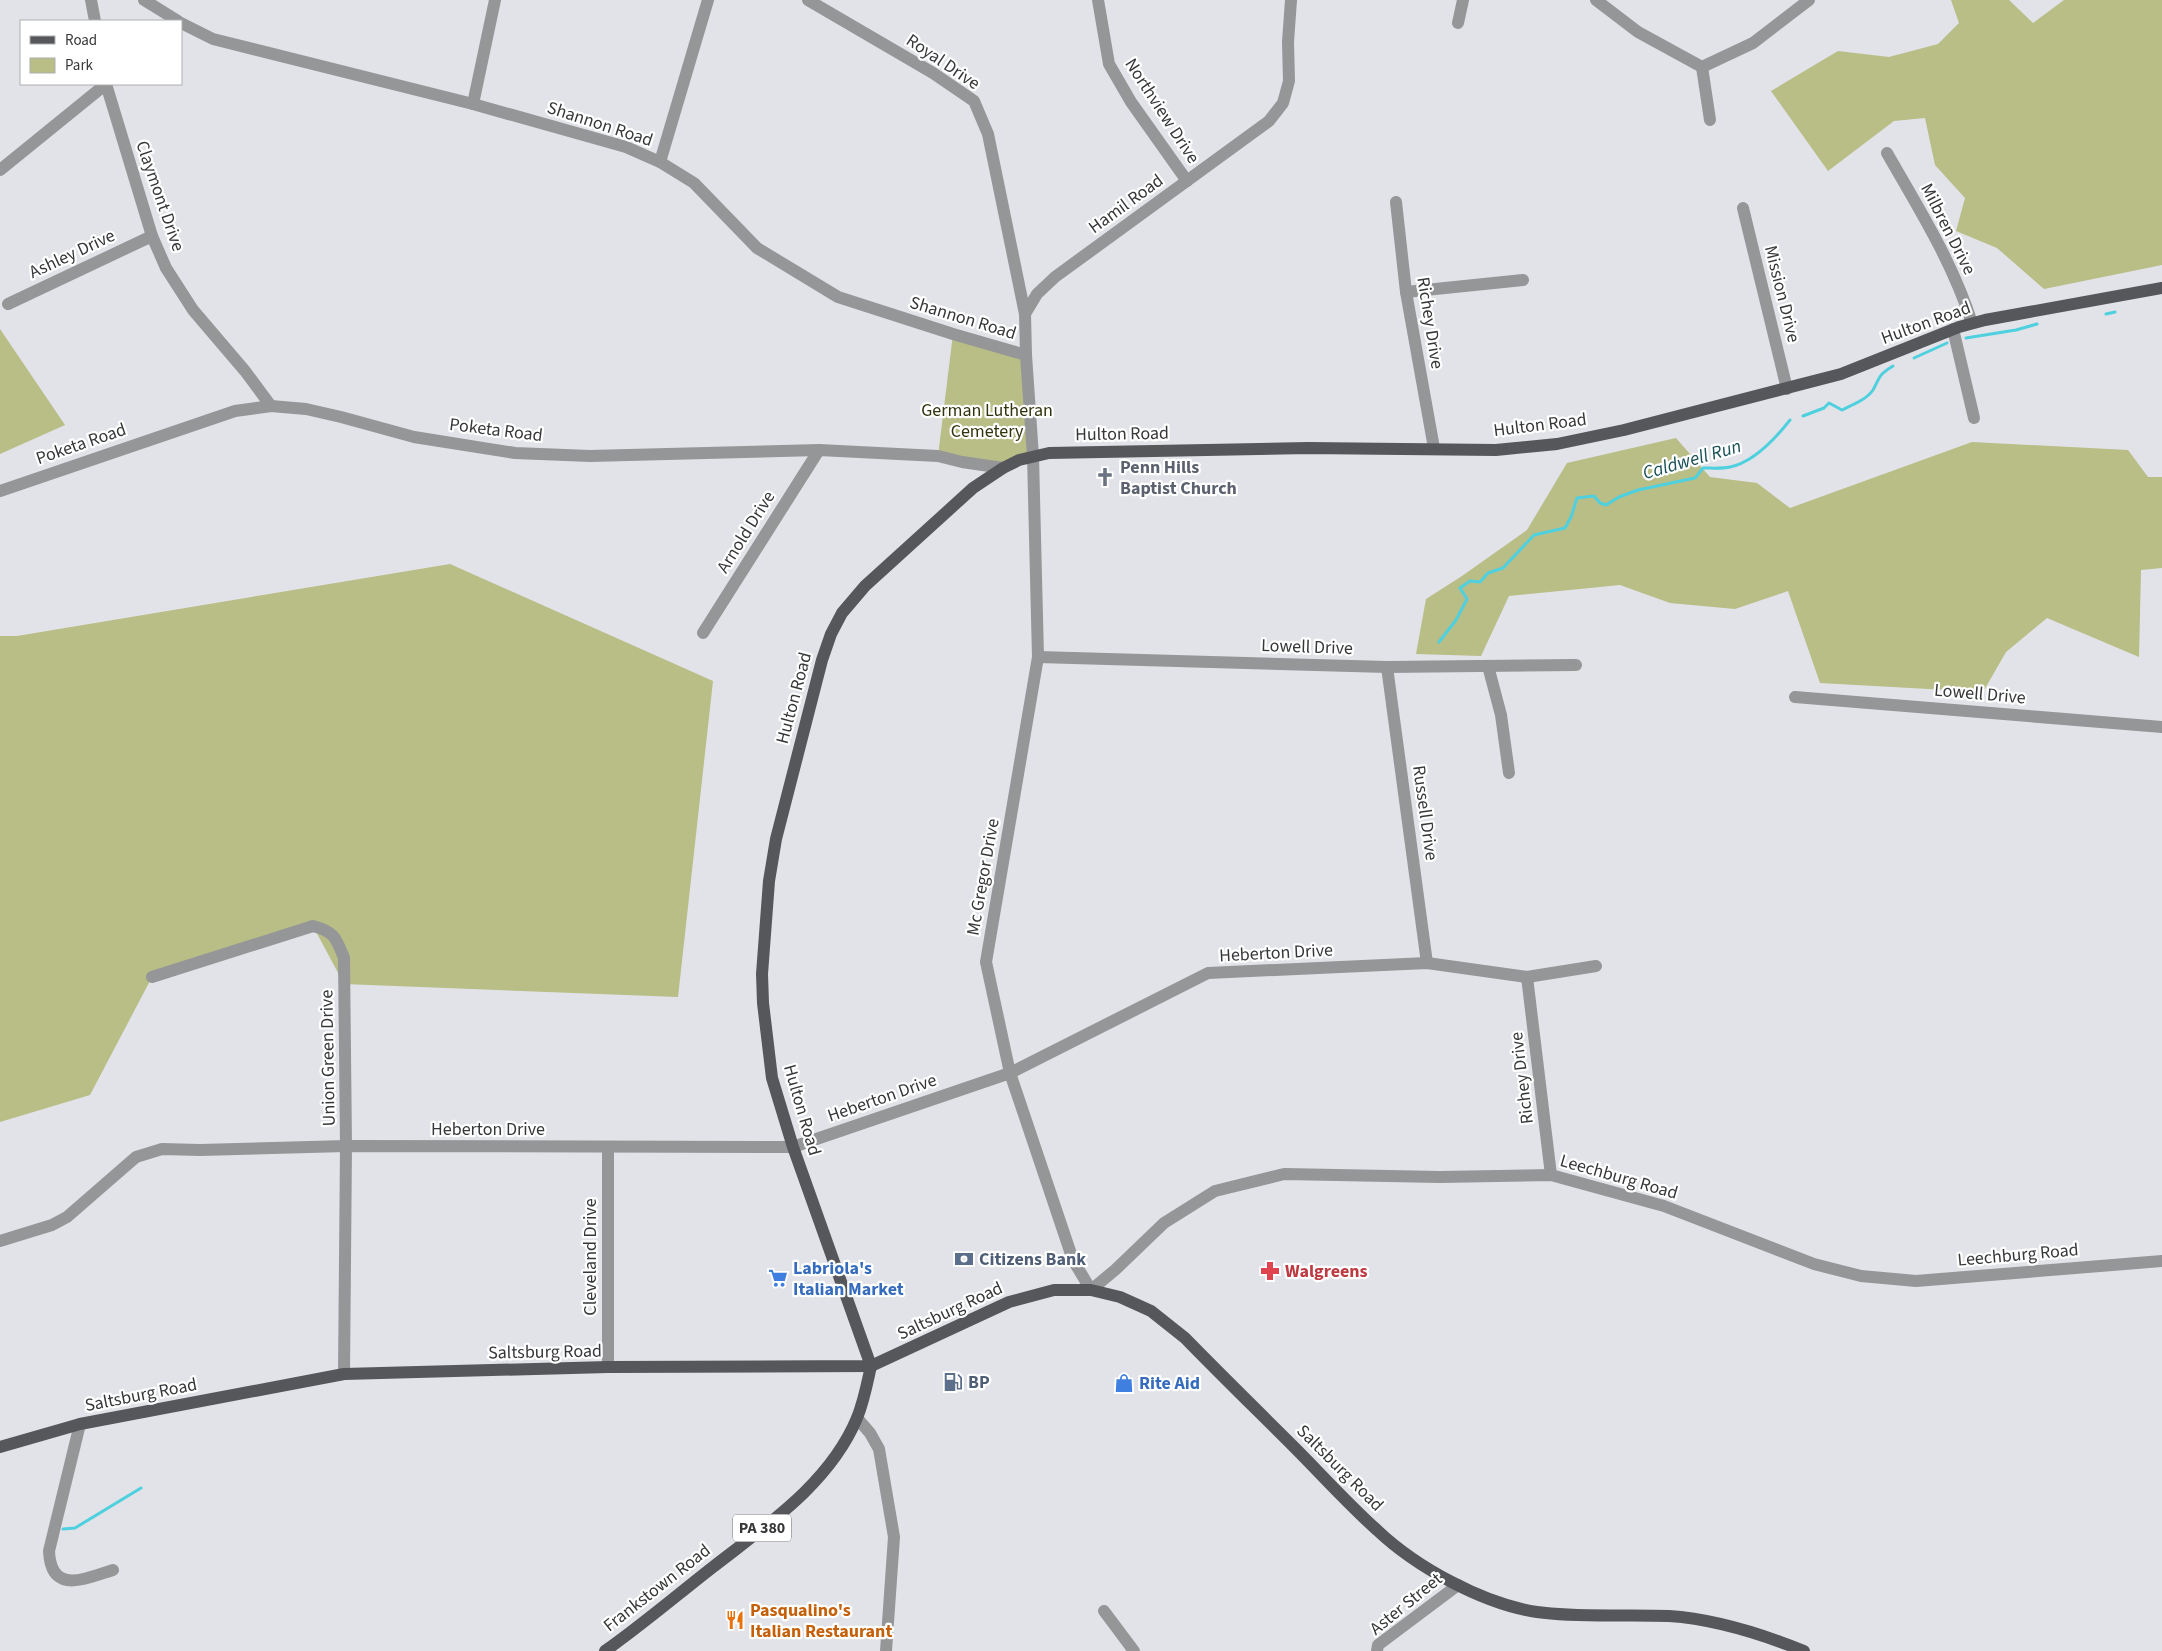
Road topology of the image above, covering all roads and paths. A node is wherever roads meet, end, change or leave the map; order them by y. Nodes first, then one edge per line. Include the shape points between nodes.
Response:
1 (91, 0) edge
2 (144, 0) edge
3 (495, 0) edge
4 (708, 0) edge
5 (808, 0) edge
6 (1098, 0) edge
7 (1291, 0) edge
8 (1463, 0) edge
9 (1596, 0) edge
10 (1810, 0) edge
11 (95, 20) edge
12 (176, 20) edge
13 (182, 24) edge
14 (1458, 24) dead end
15 (1702, 67) junction
16 (105, 85) edge
17 (106, 85) edge
18 (473, 104) junction
19 (1710, 120) dead end
20 (1887, 153) dead end
21 (660, 162) junction
22 (0, 170) edge
23 (1188, 181) junction
24 (1396, 202) dead end
25 (1743, 208) dead end
26 (152, 236) junction
27 (1523, 280) dead end
28 (2162, 288) edge
29 (1406, 292) junction
30 (8, 304) dead end
31 (1025, 314) junction
32 (1972, 323) junction
33 (1953, 330) junction
34 (1026, 355) junction
35 (1787, 389) junction
36 (271, 406) junction
37 (1974, 418) dead end
38 (1434, 448) junction
39 (819, 450) junction
40 (1033, 456) junction
41 (1003, 468) junction
42 (0, 491) edge
43 (703, 633) dead end
44 (1038, 656) junction
45 (1576, 665) dead end
46 (1488, 666) junction
47 (1388, 667) junction
48 (1795, 696) dead end
49 (2162, 727) edge
50 (1509, 773) dead end
51 (1427, 963) junction
52 (1596, 966) dead end
53 (152, 977) dead end
54 (1527, 977) junction
55 (1010, 1073) junction
56 (346, 1146) junction
57 (793, 1147) junction
58 (608, 1148) junction
59 (1551, 1175) junction
60 (0, 1242) edge
61 (2162, 1261) edge
62 (1091, 1290) junction
63 (871, 1366) junction
64 (608, 1367) junction
65 (344, 1374) junction
66 (857, 1418) junction
67 (80, 1424) junction
68 (0, 1447) edge
69 (113, 1570) dead end
70 (1458, 1584) junction
71 (1104, 1611) dead end
72 (605, 1651) edge
73 (886, 1651) edge
74 (1134, 1651) edge
75 (1377, 1651) edge
76 (1804, 1651) edge

1 - 11 street
2 - 12 street
3 - 18 street
4 - 21 street
5 - 31 street, Royal Drive via 933,73 974,101 988,134
6 - 23 street, Northview Drive via 1109,64 1131,102
7 - 23 street, Hamil Road via 1289,82 1283,103 1268,121
8 - 14 street
9 - 15 street via 1638,32
10 - 15 street via 1752,43
13 - 18 street, Shannon Road via 213,39
15 - 19 street
16 - 22 street
17 - 26 street, Claymont Drive
18 - 21 street, Shannon Road via 626,147
20 - 32 street, Milbren Drive via 1938,243
21 - 34 street, Shannon Road via 694,183 757,248 838,297
23 - 31 street, Hamil Road via 1055,277 1037,294
24 - 29 street, Richey Drive
25 - 35 street, Mission Drive
26 - 30 street, Ashley Drive
26 - 36 street, Claymont Drive via 166,268 193,310
27 - 29 street
28 - 32 main road, Hulton Road
29 - 38 street, Richey Drive
31 - 34 street
32 - 33 main road, Hulton Road
33 - 35 main road, Hulton Road via 1841,374
33 - 37 street
34 - 40 street
35 - 38 main road, Hulton Road via 1557,444 1496,450
36 - 39 street, Poketa Road via 306,410 414,437 515,453 590,456
36 - 42 street, Poketa Road via 235,411
38 - 40 main road, Hulton Road via 1298,448 1049,453
39 - 41 street, Poketa Road via 938,456
39 - 43 street, Arnold Drive
40 - 41 main road, Hulton Road
40 - 44 street, Mc Gregor Drive
41 - 57 main road, Hulton Road via 973,488 865,586 842,614 822,660 776,839 769,881 762,974 772,1078
44 - 47 street, Lowell Drive
44 - 55 street, Mc Gregor Drive via 986,962
45 - 46 street, Lowell Drive
46 - 47 street, Lowell Drive
46 - 50 street via 1501,715
47 - 51 street, Russell Drive
48 - 49 street, Lowell Drive
51 - 54 street, Heberton Drive
51 - 55 street, Heberton Drive via 1208,973
52 - 54 street, Heberton Drive
53 - 56 street, Union Green Drive via 313,926 327,930 336,938 344,958
54 - 59 street, Richey Drive
55 - 57 street, Heberton Drive
55 - 62 street, Mc Gregor Drive via 1074,1260
56 - 58 street, Heberton Drive
56 - 60 street, Heberton Drive via 162,1149 136,1157 67,1217
56 - 65 street, Union Green Drive
57 - 58 street, Heberton Drive
57 - 63 main road, Hulton Road
58 - 64 street, Cleveland Drive
59 - 61 street, Leechburg Road via 1664,1206 1814,1264 1861,1276 1916,1280
59 - 62 street, Leechburg Road via 1284,1174 1215,1191 1164,1223
62 - 63 main road, Saltsburg Road via 1054,1290 1009,1302
62 - 70 main road, Saltsburg Road via 1120,1297 1151,1311 1166,1322 1378,1532 1424,1565
63 - 64 main road, Saltsburg Road
63 - 66 main road, Frankstown Road / PA 380
64 - 65 main road, Saltsburg Road
65 - 67 main road, Saltsburg Road
66 - 72 main road, Frankstown Road / PA 380 via 824,1471 796,1500
66 - 73 street via 879,1449 894,1537
67 - 68 main road, Saltsburg Road
67 - 69 street via 48,1551 49,1563 67,1582
70 - 75 street, Aster Street via 1378,1645
70 - 76 main road, Saltsburg Road via 1482,1597 1536,1612 1693,1619
71 - 74 street

